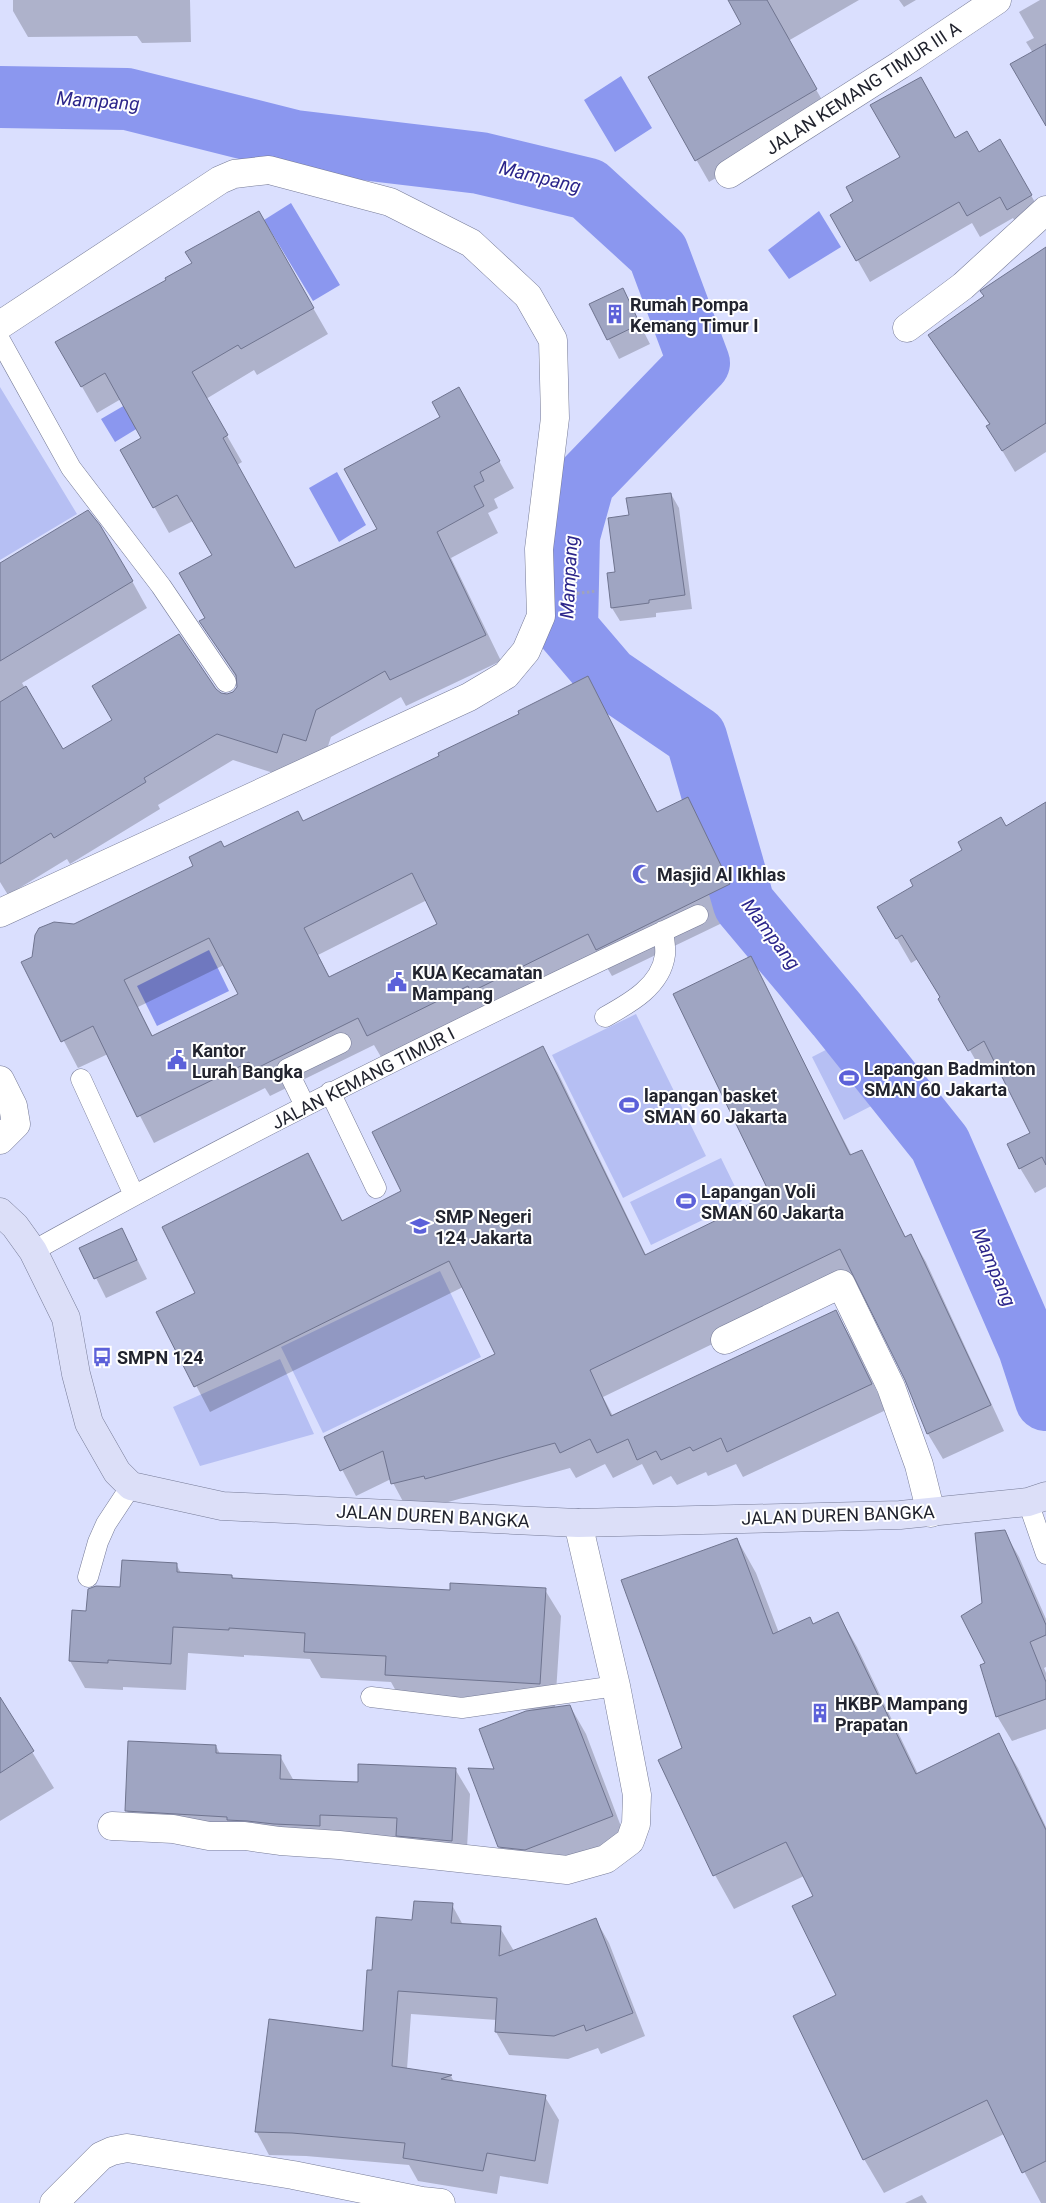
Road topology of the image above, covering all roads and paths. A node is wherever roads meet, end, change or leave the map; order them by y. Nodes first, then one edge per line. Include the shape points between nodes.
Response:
1 (997, 0) edge
2 (729, 174) dead end
3 (1046, 210) edge
4 (0, 325) edge
5 (907, 328) dead end
6 (0, 340) edge
7 (226, 682) dead end
8 (0, 913) edge
9 (698, 915) dead end
10 (664, 932) junction
11 (605, 1017) dead end
12 (341, 1043) dead end
13 (80, 1079) dead end
14 (0, 1080) edge
15 (330, 1092) junction
16 (305, 1106) junction
17 (0, 1140) edge
18 (376, 1188) dead end
19 (134, 1195) junction
20 (0, 1212) edge
21 (33, 1251) junction
22 (725, 1340) dead end
23 (131, 1486) junction
24 (1039, 1499) edge
25 (931, 1513) junction
26 (578, 1523) junction
27 (1046, 1554) edge
28 (88, 1576) dead end
29 (616, 1686) junction
30 (371, 1697) dead end
31 (112, 1826) dead end
32 (428, 2202) edge
33 (54, 2203) edge

1 - 2 street, JALAN KEMANG TIMUR III A
3 - 5 street via 963,286
4 - 8 street via 220,180 234,174 269,170 390,202 471,243 528,296 553,340 555,418 539,549 541,616 526,651 506,675 469,697
6 - 7 lane via 71,468 160,586
9 - 10 lane, JALAN KEMANG TIMUR I
10 - 11 lane via 665,954 661,970 649,987 630,1004
10 - 15 lane, JALAN KEMANG TIMUR I
12 - 16 lane via 286,1069
13 - 19 lane
14 - 17 street via 13,1106 16,1124
15 - 16 lane, JALAN KEMANG TIMUR I
15 - 18 lane
16 - 19 lane, JALAN KEMANG TIMUR I
19 - 21 lane, JALAN KEMANG TIMUR I
20 - 21 street
21 - 23 street via 66,1318 89,1423 117,1472
22 - 25 street via 841,1284 891,1387 919,1465
23 - 26 street, JALAN DUREN BANGKA via 222,1506
23 - 28 lane via 106,1524
24 - 25 street, JALAN DUREN BANGKA
24 - 27 lane
25 - 26 street, JALAN DUREN BANGKA
26 - 29 street
29 - 30 lane via 462,1708
29 - 31 street via 637,1795 636,1824 630,1841 606,1859 568,1870 339,1845
32 - 33 street via 293,2175 127,2148 101,2156

